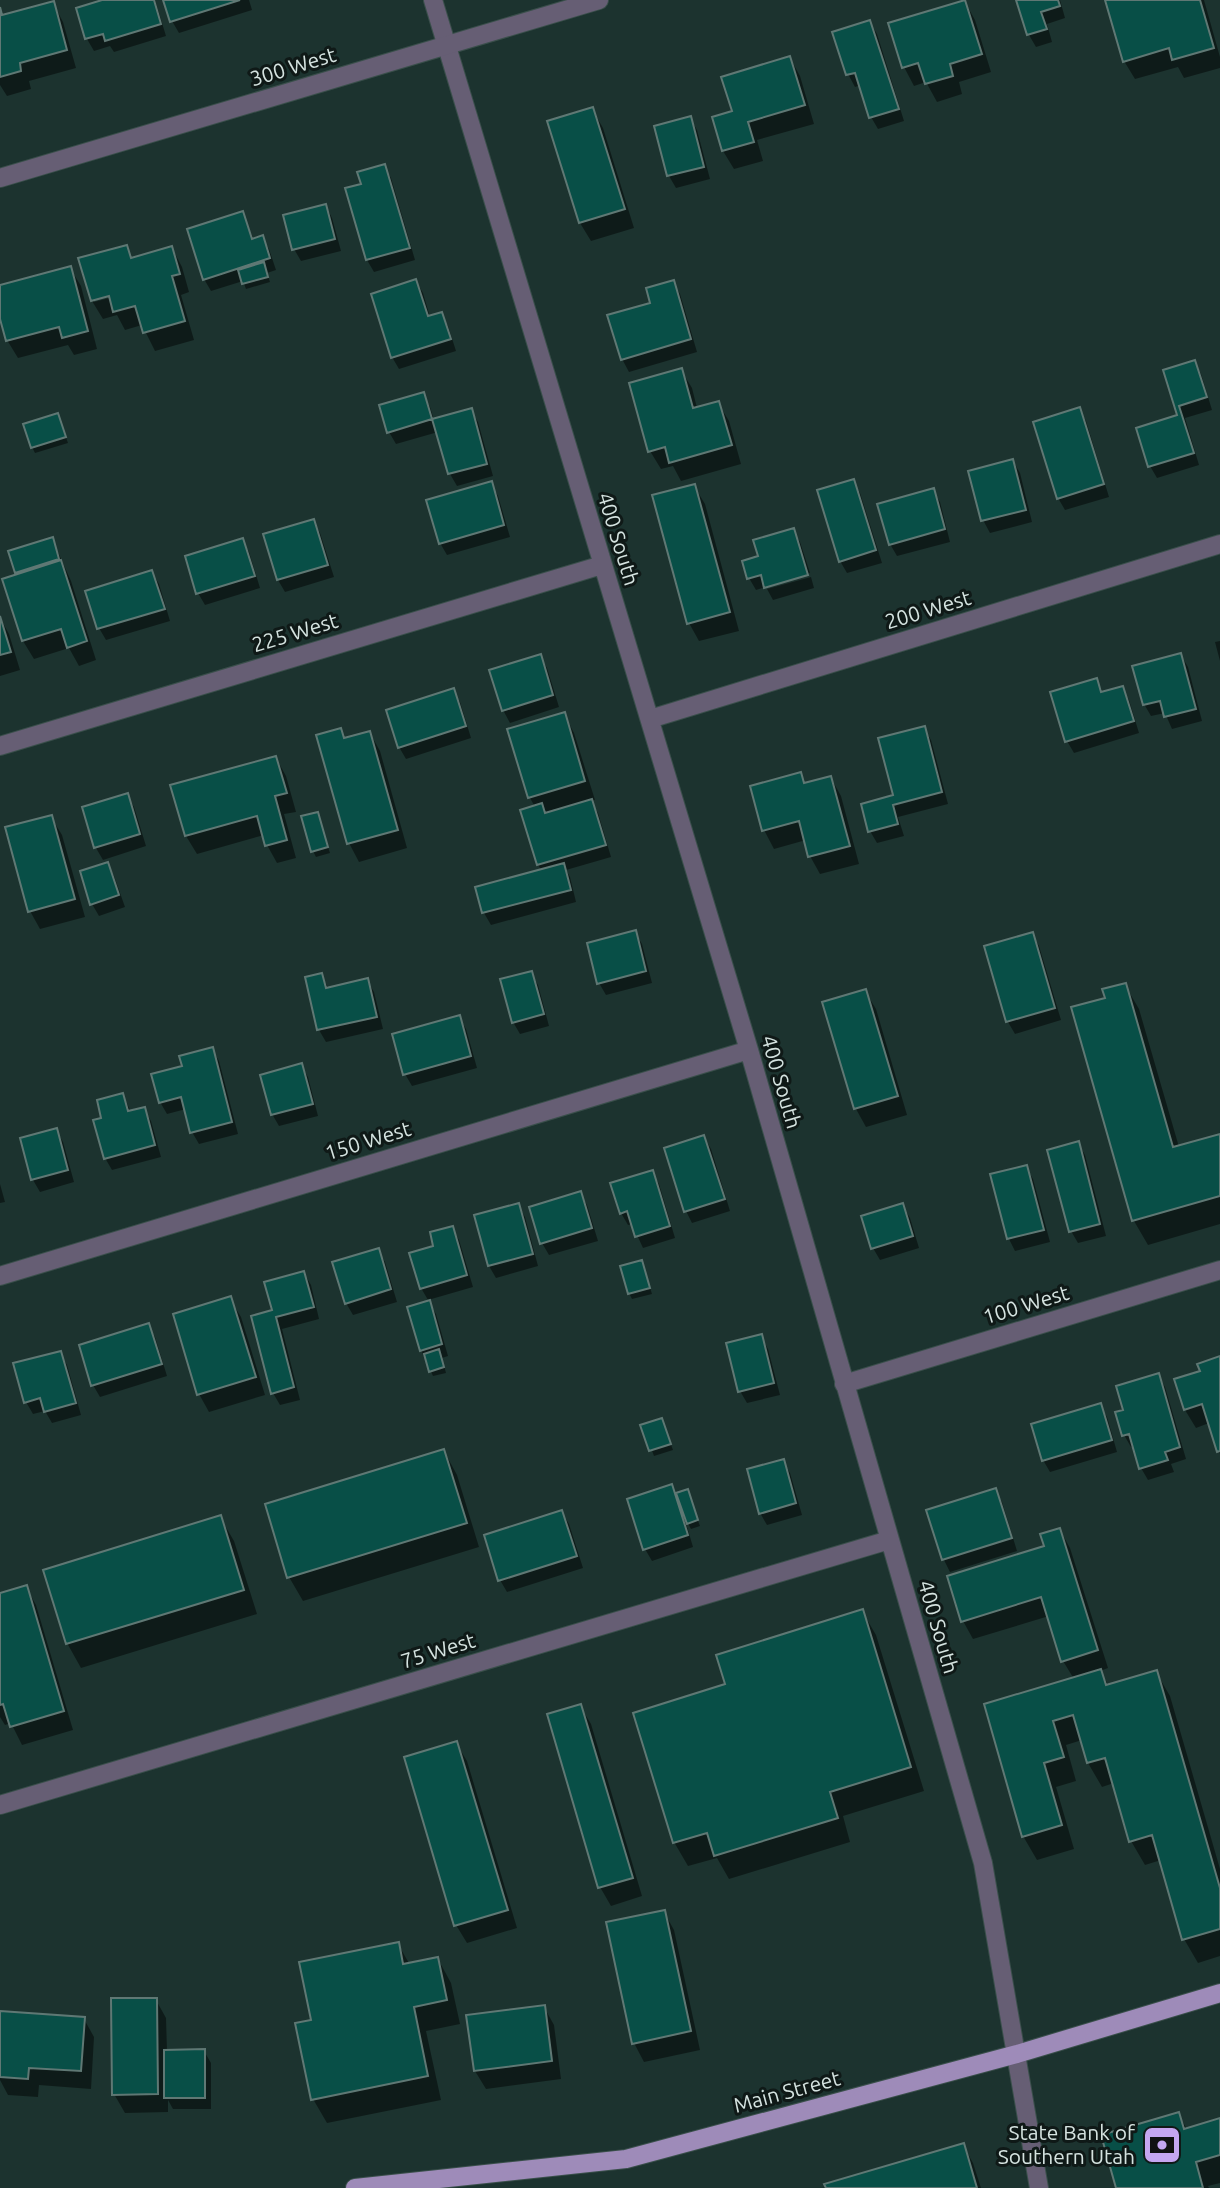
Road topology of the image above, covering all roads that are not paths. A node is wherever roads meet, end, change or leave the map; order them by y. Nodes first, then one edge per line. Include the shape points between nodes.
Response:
1 (433, 0) edge
2 (599, 0) edge
3 (447, 45) junction
4 (0, 178) edge
5 (1220, 544) edge
6 (602, 565) junction
7 (650, 719) junction
8 (0, 746) edge
9 (749, 1050) junction
10 (1220, 1270) edge
11 (0, 1276) edge
12 (844, 1384) junction
13 (889, 1540) junction
14 (0, 1805) edge
15 (1220, 1993) edge
16 (1017, 2054) junction
17 (355, 2188) edge
18 (1039, 2188) edge

1 - 3 street, 400 South
2 - 3 street, 300 West
3 - 4 street, 300 West
3 - 6 street, 400 South
5 - 7 street, 200 West
6 - 7 street, 400 South
6 - 8 street, 225 West
7 - 9 street, 400 South
9 - 11 street, 150 West
9 - 12 street, 400 South
10 - 12 street, 100 West
12 - 13 street, 400 South
13 - 14 street, 75 West
13 - 16 street, 400 South via 983,1863
15 - 16 main road, Main Street
16 - 17 main road, Main Street via 626,2159
16 - 18 street, 400 South

